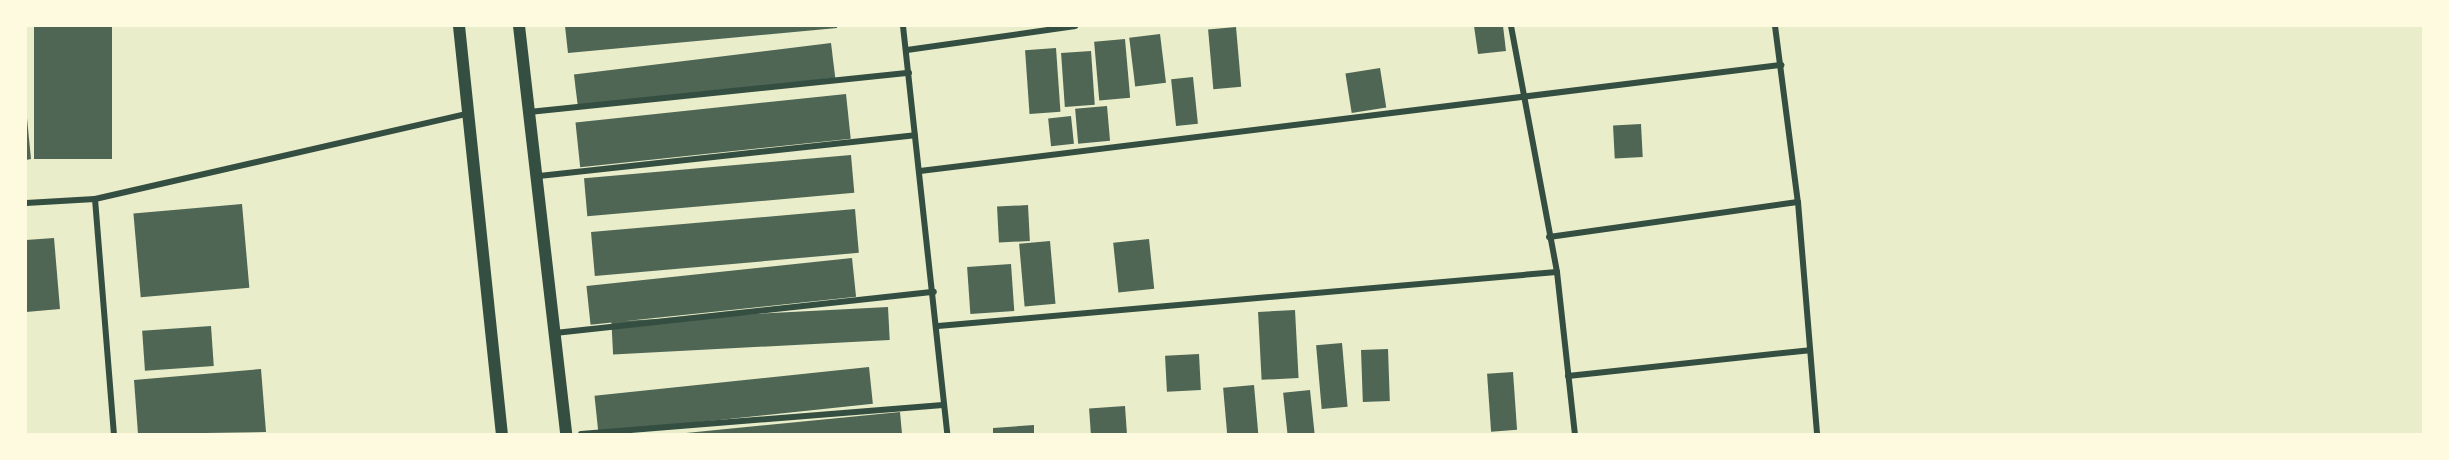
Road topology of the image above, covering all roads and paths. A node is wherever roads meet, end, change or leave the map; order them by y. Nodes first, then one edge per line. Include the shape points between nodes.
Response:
1 (459, 26) edge
2 (519, 26) edge
3 (903, 26) edge
4 (1076, 26) edge
5 (1511, 26) edge
6 (1775, 26) edge
7 (907, 50) junction
8 (1781, 65) junction
9 (909, 73) junction
10 (1523, 95) junction
11 (528, 112) junction
12 (465, 114) junction
13 (915, 135) junction
14 (920, 171) junction
15 (539, 176) junction
16 (95, 199) junction
17 (1798, 202) junction
18 (26, 203) edge
19 (1549, 237) junction
20 (1557, 272) junction
21 (934, 292) junction
22 (938, 326) junction
23 (554, 333) junction
24 (1809, 350) junction
25 (1568, 376) junction
26 (943, 405) junction
27 (114, 435) edge
28 (502, 435) edge
29 (566, 435) edge
30 (580, 435) edge
31 (946, 435) edge
32 (1575, 435) edge
33 (1817, 435) edge

1 - 12 main road
2 - 11 main road
3 - 7 street
4 - 7 street
5 - 10 street
6 - 8 street
7 - 9 street
8 - 10 street
8 - 17 street
9 - 11 street
9 - 13 street
10 - 14 street
10 - 19 street
11 - 15 main road
12 - 16 street
12 - 28 main road
13 - 14 street
13 - 15 street
14 - 21 street
15 - 23 main road
16 - 18 street
16 - 27 street
17 - 19 street
17 - 24 street
19 - 20 street
20 - 22 street
20 - 25 street
21 - 22 street
21 - 23 street
22 - 26 street
23 - 29 main road
24 - 25 street
24 - 33 street
25 - 32 street
26 - 30 street
26 - 31 street

